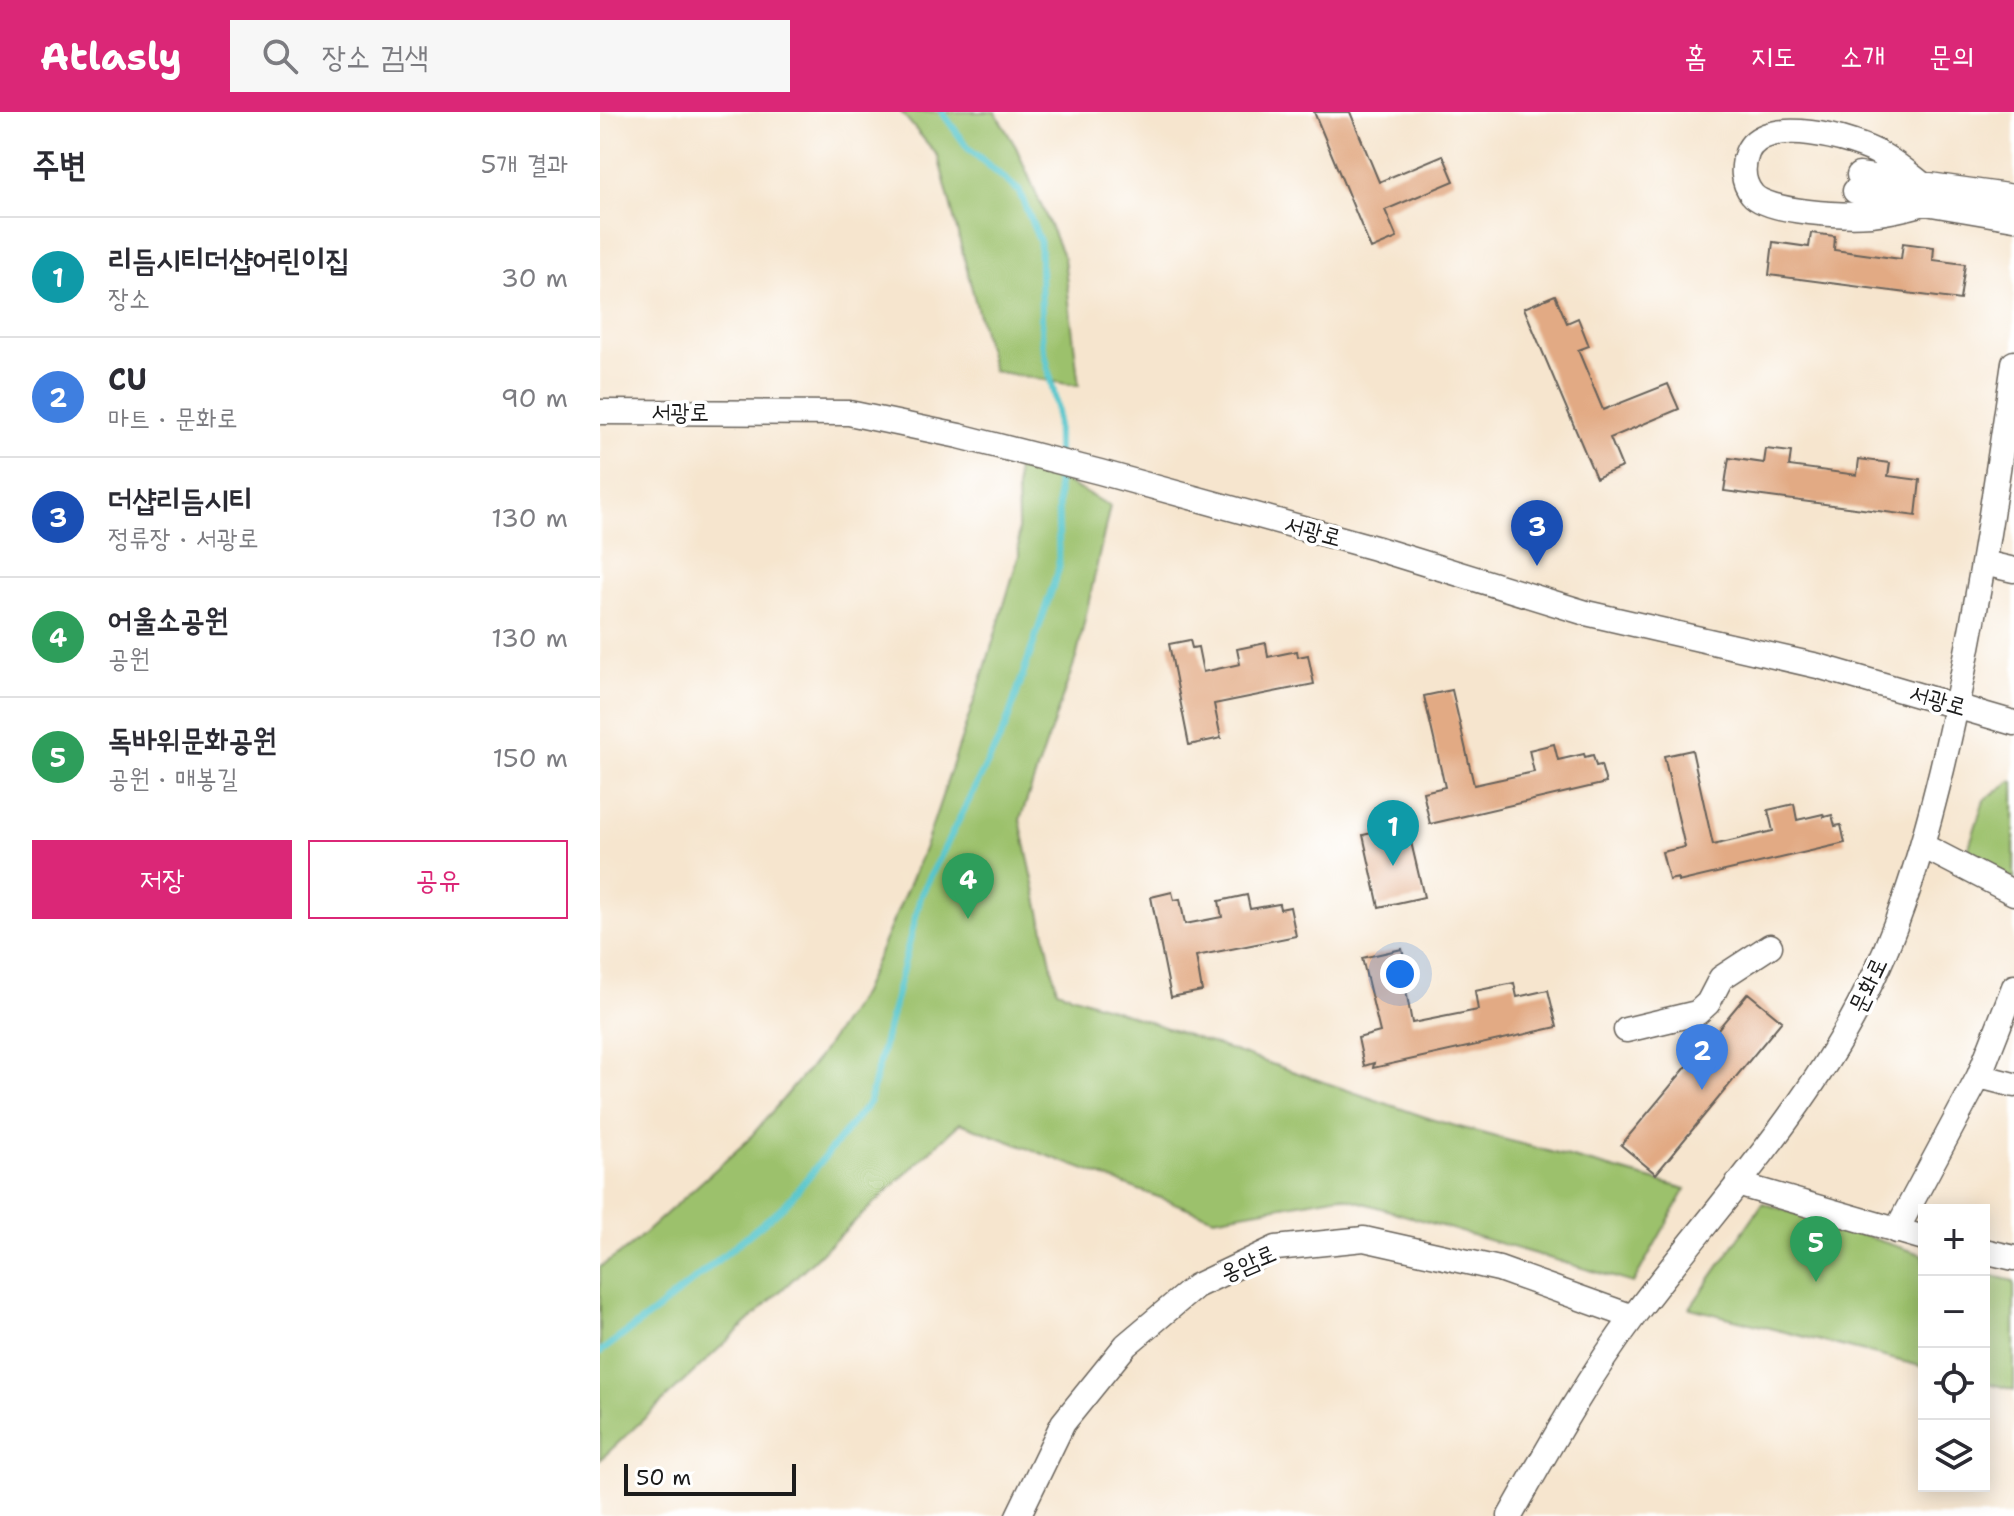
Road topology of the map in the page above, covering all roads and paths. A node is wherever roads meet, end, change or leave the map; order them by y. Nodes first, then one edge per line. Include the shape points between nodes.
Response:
1 (1857, 183) dead end
2 (1924, 193) junction
3 (2014, 197) edge
4 (2014, 218) edge
5 (2014, 363) edge
6 (600, 412) edge
7 (1984, 563) junction
8 (2014, 570) edge
9 (1957, 706) junction
10 (2014, 723) edge
11 (1923, 846) junction
12 (2014, 893) edge
13 (1770, 946) dead end
14 (2014, 987) edge
15 (1626, 1030) dead end
16 (1979, 1076) junction
17 (2014, 1085) edge
18 (1737, 1184) junction
19 (1896, 1231) junction
20 (1918, 1236) edge
21 (1990, 1252) edge
22 (2014, 1258) edge
23 (1633, 1317) junction
24 (1018, 1516) edge
25 (1510, 1516) edge

1 - 2 street
2 - 2 street via 1881,154 1846,139 1770,133 1750,147 1744,162 1744,180 1765,204 1849,214 1899,210
2 - 3 street
2 - 4 street
5 - 7 street, 문화로
6 - 9 street, 서광로 via 849,413 959,436 1414,559 1586,613 1818,666
7 - 8 street
7 - 9 street, 문화로
9 - 10 street, 서광로
9 - 11 street, 문화로
11 - 12 street
11 - 18 street, 문화로 via 1908,896 1860,1005 1809,1092
13 - 15 street via 1721,978 1697,1013
14 - 16 street
16 - 17 street
16 - 19 street
18 - 19 street
18 - 23 street, 문화로
19 - 20 street
21 - 22 street
23 - 24 street, 옹암로 via 1499,1269 1364,1239 1276,1248 1196,1286 1126,1345 1063,1423
23 - 25 street, 문화로 via 1557,1432

